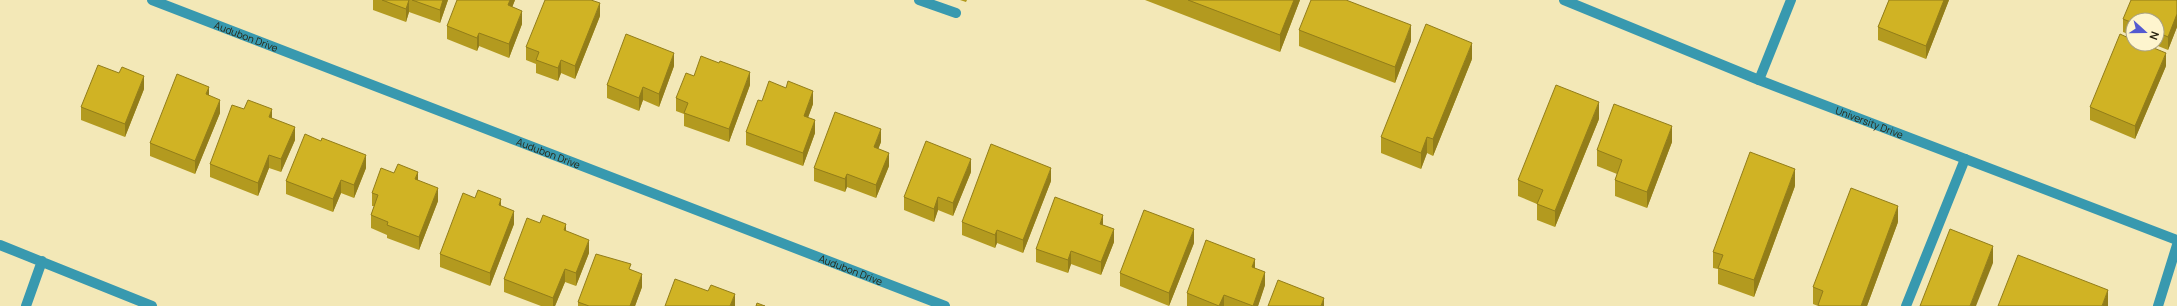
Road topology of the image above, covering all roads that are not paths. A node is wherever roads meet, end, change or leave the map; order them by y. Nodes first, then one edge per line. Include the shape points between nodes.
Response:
1 (152, 0) edge
2 (920, 0) edge
3 (1564, 0) edge
4 (1791, 0) edge
5 (956, 13) dead end
6 (1760, 80) junction
7 (1965, 159) junction
8 (2177, 240) edge
9 (0, 245) edge
10 (2177, 245) edge
11 (42, 261) junction
12 (146, 304) edge
13 (26, 306) edge
14 (945, 306) edge
15 (1906, 306) edge
16 (2158, 306) edge

1 - 14 street, Audubon Drive
2 - 5 street
3 - 6 street, University Drive
4 - 6 street
6 - 7 street, University Drive
7 - 8 street, University Drive
7 - 15 street
9 - 11 street
10 - 16 street
11 - 12 street
11 - 13 street

